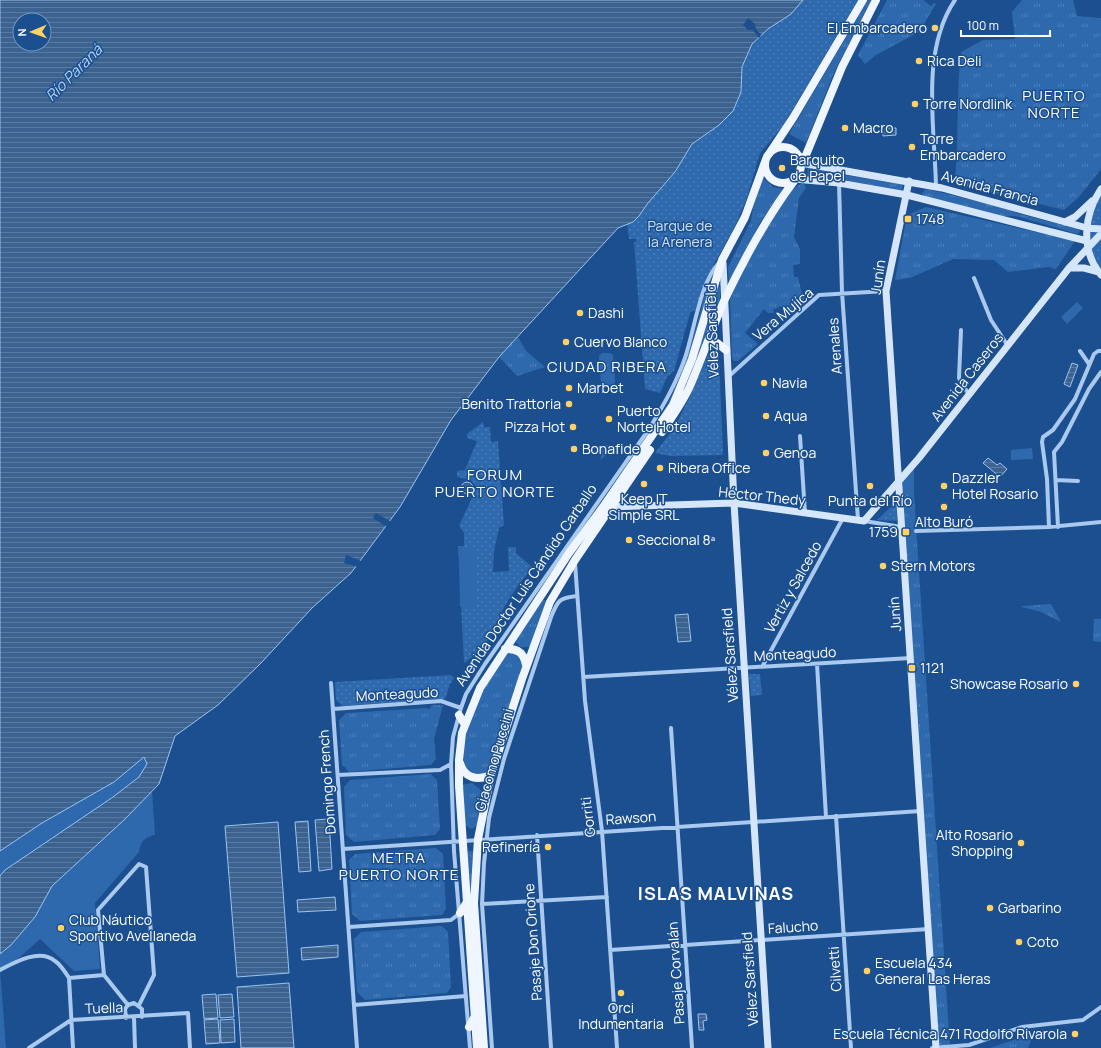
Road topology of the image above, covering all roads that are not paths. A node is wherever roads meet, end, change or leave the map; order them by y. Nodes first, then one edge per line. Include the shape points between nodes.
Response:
1 (862, 0) edge
2 (876, 0) edge
3 (955, 0) edge
4 (767, 157) junction
5 (801, 162) junction
6 (842, 170) junction
7 (794, 180) junction
8 (909, 181) junction
9 (840, 183) junction
10 (928, 185) junction
11 (936, 187) junction
12 (1101, 188) edge
13 (907, 195) junction
14 (1096, 196) junction
15 (925, 199) junction
16 (1065, 222) junction
17 (1087, 228) junction
18 (1101, 229) edge
19 (1101, 234) edge
20 (1088, 245) junction
21 (722, 260) junction
22 (1069, 268) junction
23 (1100, 273) edge
24 (974, 278) dead end
25 (886, 291) junction
26 (842, 292) junction
27 (724, 302) junction
28 (961, 330) dead end
29 (1008, 346) junction
30 (706, 347) junction
31 (726, 350) junction
32 (1080, 351) dead end
33 (1101, 351) edge
34 (1089, 364) junction
35 (1101, 372) edge
36 (727, 377) junction
37 (969, 395) junction
38 (800, 436) dead end
39 (1054, 456) junction
40 (1045, 458) junction
41 (1056, 480) junction
42 (898, 481) junction
43 (1078, 481) dead end
44 (734, 503) junction
45 (603, 507) junction
46 (612, 507) junction
47 (594, 508) junction
48 (805, 513) junction
49 (843, 518) junction
50 (861, 521) junction
51 (1101, 522) edge
52 (903, 527) junction
53 (1049, 527) junction
54 (1058, 527) junction
55 (916, 531) dead end
56 (575, 560) junction
57 (578, 596) junction
58 (505, 649) junction
59 (911, 658) junction
60 (485, 664) junction
61 (494, 664) junction
62 (817, 664) junction
63 (526, 666) junction
64 (762, 667) junction
65 (744, 668) junction
66 (583, 677) junction
67 (331, 683) dead end
68 (333, 709) junction
69 (460, 712) junction
70 (465, 725) junction
71 (671, 728) dead end
72 (459, 760) junction
73 (451, 764) junction
74 (338, 775) junction
75 (491, 775) junction
76 (495, 791) junction
77 (486, 795) junction
78 (921, 811) junction
79 (836, 816) junction
80 (826, 817) junction
81 (754, 821) junction
82 (677, 826) junction
83 (602, 831) junction
84 (537, 835) junction
85 (482, 839) junction
86 (463, 840) junction
87 (454, 841) junction
88 (343, 849) junction
89 (607, 897) junction
90 (541, 900) junction
91 (467, 902) junction
92 (482, 904) junction
93 (460, 913) junction
94 (349, 927) junction
95 (929, 929) junction
96 (844, 935) junction
97 (761, 940) junction
98 (484, 942) junction
99 (685, 945) junction
100 (610, 950) junction
101 (477, 951) junction
102 (0, 970) edge
103 (104, 975) junction
104 (69, 978) junction
105 (466, 996) junction
106 (128, 1005) junction
107 (354, 1005) junction
108 (139, 1006) junction
109 (1101, 1007) edge
110 (475, 1016) junction
111 (134, 1017) junction
112 (142, 1017) junction
113 (126, 1018) junction
114 (71, 1020) junction
115 (469, 1027) junction
116 (29, 1048) edge
117 (73, 1048) edge
118 (135, 1048) edge
119 (190, 1048) edge
120 (357, 1048) edge
121 (470, 1048) edge
122 (477, 1048) edge
123 (484, 1048) edge
124 (492, 1048) edge
125 (550, 1048) edge
126 (617, 1048) edge
127 (692, 1048) edge
128 (768, 1048) edge
129 (851, 1048) edge
130 (932, 1048) edge
131 (936, 1048) edge

1 - 4 main road, Avenida Doctor Luis Cándido Carballo via 793,118
2 - 5 main road via 860,28
3 - 11 street via 940,29 934,59
4 - 5 main road via 774,150 787,148 793,150
4 - 7 main road via 766,172 775,182 785,183
4 - 21 main road, Avenida Doctor Luis Cándido Carballo via 745,217
5 - 6 main road, Avenida Francia
5 - 7 main road via 801,169
6 - 8 main road, Avenida Francia
6 - 9 street, Arenales
7 - 9 main road, Avenida Francia
7 - 27 main road, Avenida Doctor Luis Cándido Carballo via 762,226
8 - 10 main road, Avenida Francia
8 - 13 main road, Junín
9 - 13 main road, Avenida Francia
9 - 26 street, Arenales
10 - 11 main road, Avenida Francia
10 - 15 main road via 918,190
11 - 16 main road, Avenida Francia
12 - 14 main road
13 - 15 main road, Avenida Francia
13 - 25 main road, Junín
14 - 16 main road via 1082,212
14 - 17 main road
15 - 20 main road, Avenida Francia
16 - 17 main road, Avenida Francia
17 - 18 main road, Avenida Francia
17 - 20 main road
19 - 20 main road, Avenida Caseros
20 - 22 main road, Avenida Caseros
20 - 23 main road
21 - 27 main road, Vélez Sarsfield
21 - 45 main road, Avenida Doctor Luis Cándido Carballo via 692,359 673,405
21 - 47 street, Avenida Doctor Luis Cándido Carballo via 713,269 705,286 685,358 667,400
22 - 23 main road via 1084,268
22 - 29 main road, Avenida Caseros
24 - 29 street via 991,320
25 - 26 street, Vera Mujíca
25 - 42 main road, Junín
26 - 36 street, Vera Mujíca via 819,295
26 - 50 street, Arenales
27 - 30 main road, Avenida Doctor Luis Cándido Carballo
27 - 31 main road, Vélez Sarsfield
28 - 37 street via 958,378
29 - 37 main road, Avenida Caseros
30 - 31 main road via 717,344
30 - 46 main road, Avenida Doctor Luis Cándido Carballo via 678,408
31 - 36 main road, Vélez Sarsfield
32 - 34 street
33 - 34 street via 1094,354
34 - 40 street via 1075,399 1053,430 1043,436 1041,446
35 - 39 street via 1089,389
36 - 44 main road, Vélez Sarsfield
37 - 42 main road, Avenida Caseros
38 - 48 street
39 - 40 street via 1047,455
39 - 41 street
40 - 53 street
41 - 43 street
41 - 54 street
42 - 50 main road, Avenida Caseros
42 - 52 main road, Junín
44 - 46 main road, Héctor Thedy
44 - 48 main road, Héctor Thedy
44 - 65 main road, Vélez Sarsfield
45 - 46 main road, Héctor Thedy
45 - 47 street, Héctor Thedy
45 - 58 main road, Avenida Doctor Luis Cándido Carballo
46 - 56 main road, Avenida Doctor Luis Cándido Carballo
47 - 60 street, Avenida Doctor Luis Cándido Carballo
48 - 49 main road, Héctor Thedy
49 - 50 main road, Héctor Thedy
49 - 64 street, Vertiz y Salcedo
50 - 52 street, Héctor Thedy
51 - 54 street
52 - 59 main road, Junín
53 - 54 street
53 - 55 street
56 - 57 street, Gorriti
56 - 63 main road, Avenida Doctor Luis Cándido Carballo via 550,602
57 - 66 street, Gorriti
57 - 76 street, Giacomo Puccini via 563,598 558,602 529,680
58 - 61 main road, Avenida Doctor Luis Cándido Carballo
58 - 63 main road via 513,648 520,652 525,658
59 - 62 street, Monteagudo
59 - 78 main road, Junín
60 - 61 main road
60 - 69 street, Avenida Doctor Luis Cándido Carballo via 466,694
61 - 70 main road, Avenida Doctor Luis Cándido Carballo via 480,688
62 - 64 street, Monteagudo
62 - 80 street
63 - 75 main road, Avenida Doctor Luis Cándido Carballo
64 - 65 street, Monteagudo
65 - 66 street, Monteagudo
65 - 81 main road, Vélez Sarsfield
66 - 83 street, Gorriti
67 - 68 street, Domingo French
68 - 69 street, Monteagudo via 441,702
68 - 74 street, Domingo French
69 - 70 main road
69 - 73 street, Avenida Doctor Luis Cándido Carballo via 453,737
70 - 72 main road, Avenida Doctor Luis Cándido Carballo
71 - 82 street, Pasaje Corvalán
72 - 75 main road via 461,768 471,777 483,779
72 - 86 main road, Avenida Doctor Luis Cándido Carballo
73 - 74 street via 440,770
73 - 87 street, Avenida Doctor Luis Cándido Carballo
74 - 88 street, Domingo French
75 - 77 main road, Avenida Doctor Luis Cándido Carballo
76 - 77 main road
76 - 85 street, Giacomo Puccini
77 - 85 main road, Avenida Doctor Luis Cándido Carballo
78 - 79 street, Rawson
78 - 95 main road, Junín
79 - 80 street, Rawson
79 - 96 street, Cilvetti
80 - 81 street, Rawson
81 - 82 street, Rawson
81 - 97 main road, Vélez Sarsfield
82 - 83 street, Rawson
82 - 99 street, Pasaje Corvalán
83 - 84 street, Rawson
83 - 89 street, Gorriti
84 - 85 street, Rawson
84 - 90 street, Pasaje Don Orione
85 - 86 street, Rawson
85 - 92 street, Giacomo Puccini
85 - 101 main road, Avenida Doctor Luis Cándido Carballo via 474,903
86 - 87 street, Rawson
86 - 91 main road, Avenida Doctor Luis Cándido Carballo
87 - 88 street, Rawson
87 - 93 street, Avenida Doctor Luis Cándido Carballo
88 - 94 street, Domingo French
89 - 90 street
89 - 100 street, Gorriti
90 - 92 street
90 - 125 street, Pasaje Don Orione
91 - 93 main road
91 - 110 main road, Avenida Doctor Luis Cándido Carballo
92 - 98 street, Giacomo Puccini
93 - 94 street via 451,920
93 - 105 street, Avenida Doctor Luis Cándido Carballo
94 - 107 street, Domingo French
95 - 96 street, Falucho
95 - 131 main road, Junín
96 - 97 street, Falucho
96 - 129 street, Cilvetti
97 - 99 street, Falucho
97 - 128 main road, Vélez Sarsfield
98 - 101 main road
98 - 124 street, Giacomo Puccini
99 - 100 street, Falucho
99 - 127 street, Pasaje Corvalán
100 - 126 street, Gorriti
101 - 123 main road, Avenida Doctor Luis Cándido Carballo
102 - 104 street via 22,958 48,956 56,961
103 - 104 street
103 - 106 street
103 - 108 street via 98,910 139,864 146,867 154,975
104 - 114 street
105 - 107 street
105 - 115 street, Avenida Doctor Luis Cándido Carballo
106 - 108 street via 134,1003
106 - 113 street
107 - 120 street, Domingo French
108 - 112 street via 143,1013
109 - 131 street via 1083,1020 1022,1027 969,1045
110 - 115 main road
110 - 122 main road, Avenida Doctor Luis Cándido Carballo
111 - 112 street, Tuella
111 - 113 street, Tuella
111 - 118 street
112 - 119 street, Tuella via 188,1013
113 - 114 street, Tuella
114 - 116 street, Tuella
114 - 117 street
115 - 121 street, Avenida Doctor Luis Cándido Carballo
130 - 131 street

